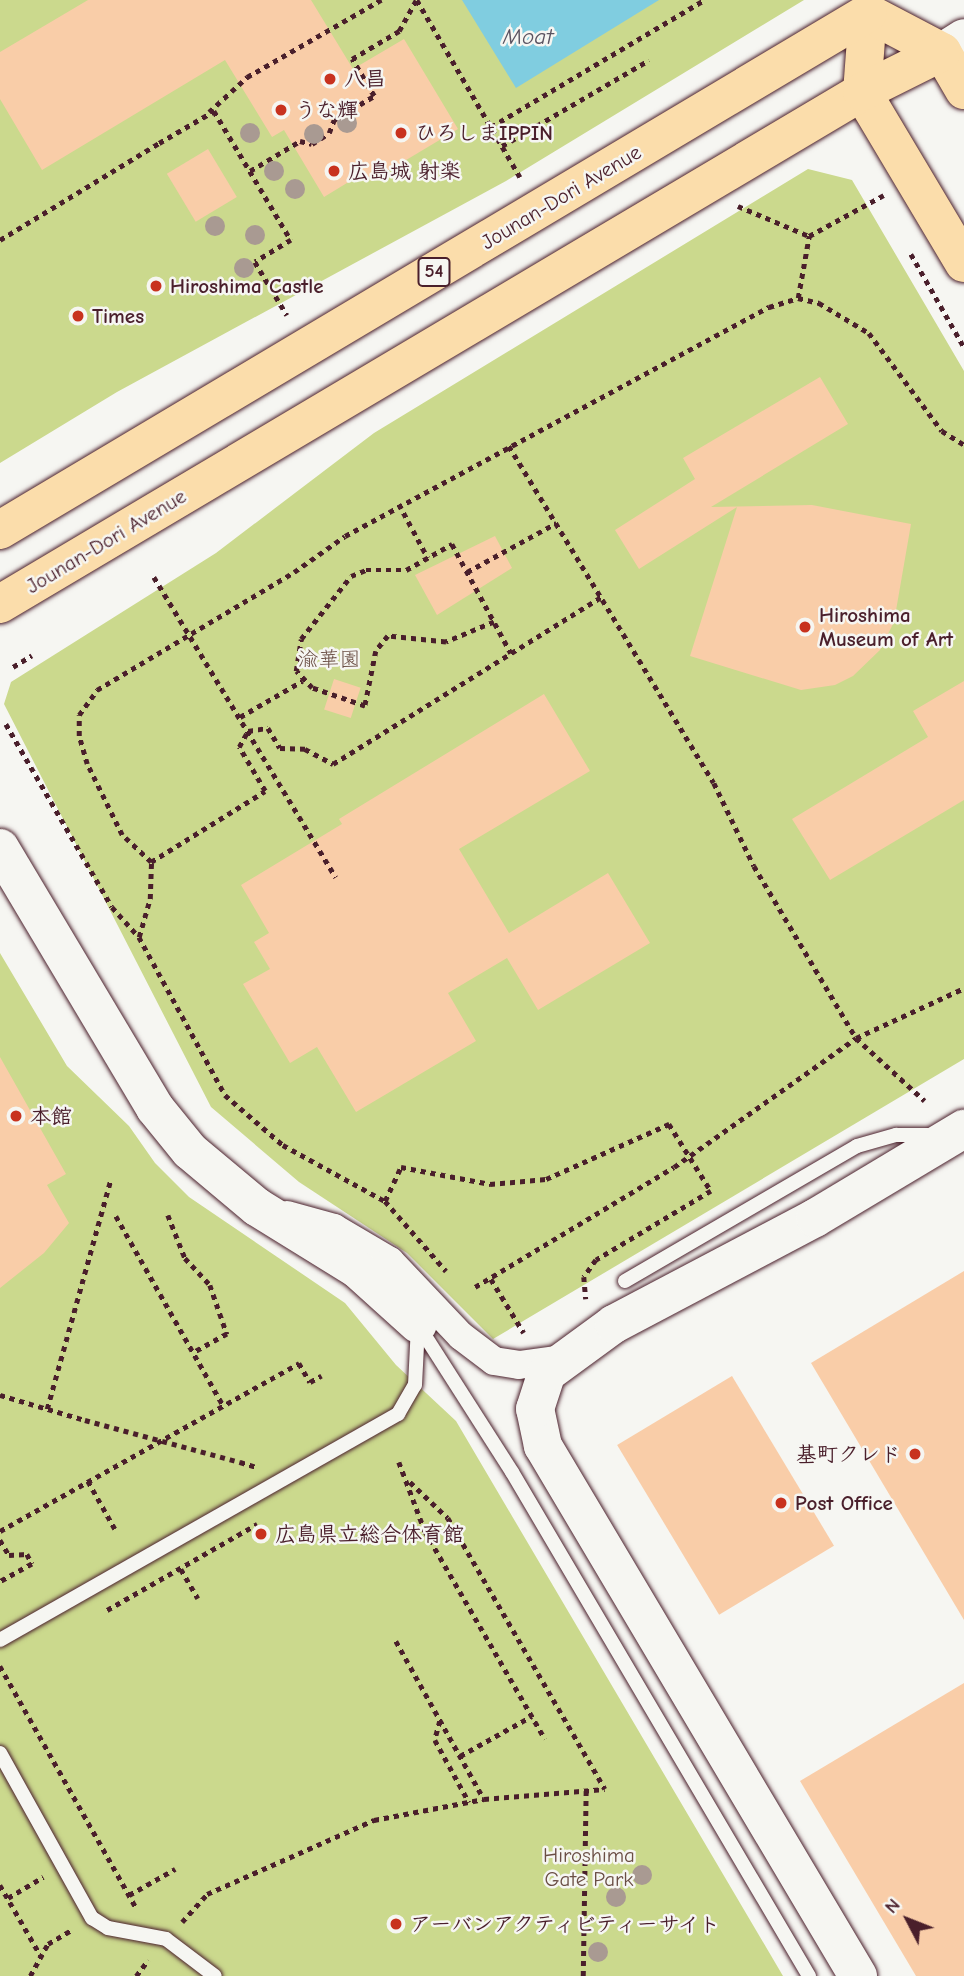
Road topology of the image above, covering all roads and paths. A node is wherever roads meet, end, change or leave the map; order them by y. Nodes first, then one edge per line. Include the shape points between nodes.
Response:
1 (381, 0) edge
2 (416, 0) edge
3 (704, 0) edge
4 (879, 7) edge
5 (953, 45) edge
6 (649, 60) dead end
7 (964, 90) edge
8 (862, 92) junction
9 (204, 117) junction
10 (491, 127) junction
11 (502, 146) junction
12 (250, 171) junction
13 (520, 177) dead end
14 (885, 194) dead end
15 (734, 204) dead end
16 (809, 236) junction
17 (0, 240) edge
18 (911, 254) dead end
19 (964, 263) edge
20 (798, 298) junction
21 (287, 315) dead end
22 (964, 347) edge
23 (964, 445) edge
24 (509, 446) junction
25 (398, 504) junction
26 (556, 523) junction
27 (0, 530) edge
28 (428, 558) junction
29 (467, 572) junction
30 (154, 577) dead end
31 (601, 597) junction
32 (0, 604) edge
33 (494, 622) junction
34 (190, 636) junction
35 (511, 653) junction
36 (32, 655) dead end
37 (13, 667) dead end
38 (302, 681) junction
39 (240, 717) junction
40 (6, 724) dead end
41 (248, 731) junction
42 (0, 848) edge
43 (151, 862) junction
44 (336, 877) dead end
45 (139, 937) junction
46 (964, 988) edge
47 (856, 1038) junction
48 (925, 1101) dead end
49 (959, 1132) edge
50 (690, 1156) junction
51 (111, 1179) dead end
52 (385, 1201) junction
53 (257, 1208) junction
54 (168, 1215) dead end
55 (116, 1216) dead end
56 (450, 1277) dead end
57 (491, 1279) junction
58 (625, 1281) dead end
59 (475, 1287) dead end
60 (586, 1299) dead end
61 (418, 1324) junction
62 (524, 1334) dead end
63 (193, 1353) junction
64 (564, 1359) junction
65 (321, 1376) dead end
66 (0, 1395) edge
67 (223, 1405) junction
68 (47, 1409) junction
69 (240, 1462) dead end
70 (399, 1462) dead end
71 (88, 1481) junction
72 (410, 1482) junction
73 (263, 1520) dead end
74 (115, 1529) dead end
75 (0, 1531) edge
76 (0, 1540) edge
77 (181, 1569) junction
78 (0, 1582) edge
79 (198, 1599) dead end
80 (96, 1613) dead end
81 (0, 1640) edge
82 (396, 1641) dead end
83 (0, 1666) edge
84 (532, 1716) junction
85 (440, 1720) junction
86 (545, 1739) dead end
87 (0, 1754) edge
88 (460, 1756) junction
89 (586, 1789) junction
90 (484, 1799) junction
91 (469, 1802) junction
92 (63, 1866) junction
93 (175, 1869) dead end
94 (0, 1885) edge
95 (129, 1895) junction
96 (8, 1898) junction
97 (92, 1918) junction
98 (140, 1933) junction
99 (166, 1939) junction
100 (41, 1957) junction
101 (144, 1964) junction
102 (30, 1976) edge
103 (136, 1976) edge
104 (215, 1976) edge
105 (583, 1976) edge
106 (809, 1976) edge
107 (858, 1976) edge

1 - 9 path via 247,78
2 - 10 path
2 - 12 path via 399,31 352,59 374,96 334,120 329,133 312,144 300,141
3 - 10 path
4 - 5 highway
4 - 8 highway
4 - 27 highway, Jounan-Dori Avenue / 54
5 - 7 highway
5 - 8 highway, Jounan-Dori Avenue
6 - 11 path
8 - 19 highway
8 - 32 highway, Jounan-Dori Avenue
9 - 12 path via 214,111
9 - 17 path, bridge
10 - 11 path
11 - 13 path
12 - 21 path via 291,240 255,262
14 - 16 path
15 - 16 path
16 - 20 path
18 - 22 path
20 - 23 path via 819,303 869,333 942,431
20 - 24 path via 769,307
24 - 25 path
24 - 26 path
25 - 28 path
25 - 34 path
26 - 29 path
26 - 31 path
28 - 29 path via 452,544
28 - 38 path via 406,570 366,570 340,586 298,648 296,671
29 - 33 path
30 - 34 path
31 - 35 path
31 - 47 path via 714,783 754,866
33 - 35 path
33 - 38 path via 446,642 388,636 376,651 365,706
34 - 39 path
34 - 43 path via 97,690 79,715 87,764 116,825
35 - 41 path via 333,764 305,749 280,748 268,728
36 - 37 path
38 - 39 path
39 - 41 path
40 - 45 path via 112,907
41 - 43 path via 239,747 265,791
41 - 44 path
42 - 53 street via 155,1108 190,1151
43 - 45 path via 150,899
45 - 52 path via 225,1095 283,1145
46 - 47 path
47 - 48 path
47 - 50 path
49 - 58 lane via 897,1135 857,1146
49 - 64 street via 614,1324
50 - 52 path via 669,1125 546,1179 490,1184 401,1167
50 - 57 path
50 - 60 path via 711,1191 596,1259 584,1276
51 - 68 path
52 - 56 path
53 - 61 street via 357,1269
53 - 64 street via 334,1228 372,1249 406,1276 468,1343 494,1360 519,1365
54 - 63 path via 185,1258 210,1285 227,1334
55 - 63 path
57 - 59 path
57 - 62 path
61 - 81 lane via 415,1385 398,1414
61 - 106 lane via 512,1472
63 - 67 path
64 - 107 street via 547,1373 538,1390 535,1409 543,1446
65 - 67 path via 310,1382 299,1363
66 - 68 path
67 - 71 path
68 - 69 path, bridge
70 - 72 path
71 - 74 path
71 - 75 path
72 - 84 path via 425,1531
72 - 89 path via 448,1518 605,1789
73 - 77 path
76 - 78 path via 9,1555 27,1554 32,1564
77 - 79 path
77 - 80 path
82 - 85 path
83 - 95 path
84 - 86 path
84 - 88 path
85 - 88 path
85 - 91 path via 435,1740
87 - 92 lane
88 - 90 path
89 - 90 path
89 - 105 path
90 - 91 path
91 - 99 path via 374,1820 282,1857 207,1894
92 - 96 path
92 - 97 lane
93 - 95 path
94 - 96 path
95 - 98 path via 138,1910
96 - 100 path
97 - 98 lane via 108,1928
97 - 100 path via 48,1944
98 - 99 lane
98 - 101 path
99 - 101 path
99 - 104 lane
100 - 102 path
101 - 103 path

